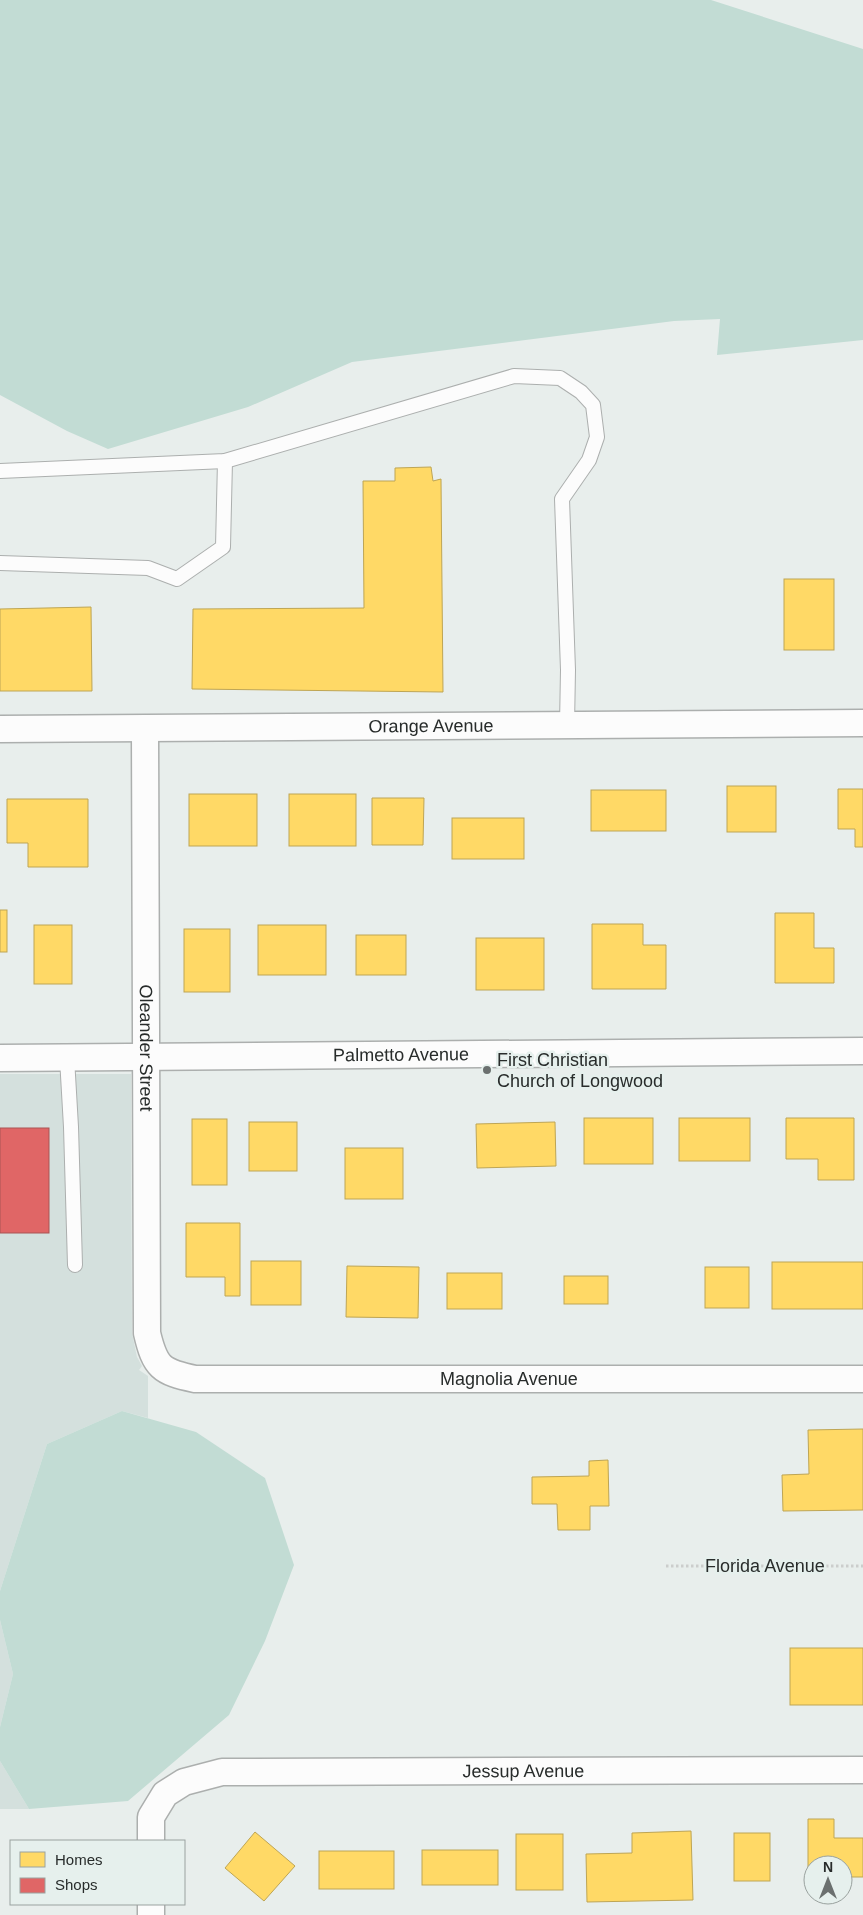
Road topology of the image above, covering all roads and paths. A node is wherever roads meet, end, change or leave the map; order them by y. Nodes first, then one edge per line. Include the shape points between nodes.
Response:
1 (225, 461) junction
2 (0, 471) edge
3 (0, 564) edge
4 (863, 723) edge
5 (567, 725) junction
6 (0, 729) edge
7 (145, 729) junction
8 (863, 1051) edge
9 (146, 1057) junction
10 (0, 1058) edge
11 (67, 1058) junction
12 (75, 1265) dead end
13 (159, 1365) joint
14 (863, 1378) edge
15 (666, 1566) dead end
16 (863, 1566) edge
17 (863, 1770) edge
18 (151, 1840) edge

1 - 2 lane
1 - 3 lane via 223,547 177,579 148,568
1 - 5 lane via 514,376 560,378 581,392 593,405 597,437 589,460 562,499
4 - 5 street, Orange Avenue
5 - 7 street, Orange Avenue
6 - 7 street, Orange Avenue
7 - 9 street, Oleander Street
8 - 9 street, Palmetto Avenue
9 - 11 street, Palmetto Avenue
9 - 13 street, Oleander Street via 147,1333
10 - 11 street, Palmetto Avenue
11 - 12 lane
13 - 14 street, Magnolia Avenue via 173,1374 195,1379
15 - 16 path, Florida Avenue
17 - 18 street, Jessup Avenue via 222,1772 184,1782 165,1794 151,1817

